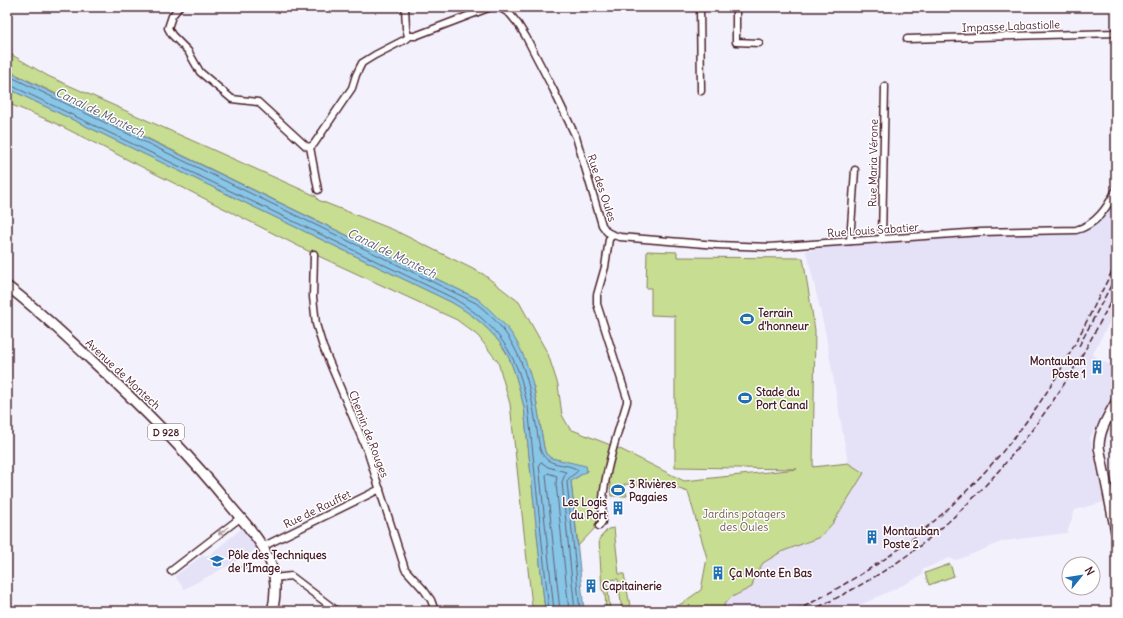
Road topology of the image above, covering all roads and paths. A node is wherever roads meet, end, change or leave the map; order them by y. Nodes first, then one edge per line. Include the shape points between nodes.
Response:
1 (179, 7) edge
2 (405, 7) edge
3 (490, 7) edge
4 (499, 7) edge
5 (700, 7) edge
6 (736, 7) edge
7 (1116, 33) edge
8 (408, 36) junction
9 (908, 39) dead end
10 (759, 43) dead end
11 (885, 86) dead end
12 (701, 91) dead end
13 (310, 147) junction
14 (855, 170) dead end
15 (318, 190) dead end
16 (1116, 190) edge
17 (613, 235) junction
18 (882, 239) junction
19 (850, 241) junction
20 (314, 254) dead end
21 (7, 286) edge
22 (1116, 402) edge
23 (380, 490) junction
24 (240, 518) junction
25 (600, 526) dead end
26 (1116, 532) edge
27 (262, 547) junction
28 (171, 571) dead end
29 (274, 578) junction
30 (272, 611) edge
31 (337, 611) edge
32 (435, 611) edge

1 - 13 street via 172,16 168,28 188,51 200,72 232,99 258,102
2 - 8 street
3 - 8 street via 415,36
4 - 17 street, Rue des Oules via 510,14 518,24 553,89 576,137 602,225
5 - 12 street
6 - 10 street via 736,42
7 - 9 street, Impasse Labastiolle
8 - 13 street via 397,45 362,63 352,88
11 - 18 street, Rue Maria Vérone
13 - 15 street
14 - 19 street
16 - 18 street, Rue Louis Sabatier via 1098,218 1076,230 981,232
17 - 19 street, Rue Louis Sabatier via 719,246
17 - 25 street, Rue des Oules via 609,239 597,304 627,398 607,470
18 - 19 street, Rue Louis Sabatier
20 - 23 street, Chemin de Rouges via 313,297 316,324 323,347 368,453
21 - 24 main road, Avenue de Montech / D 928 via 34,307 136,401 182,448
22 - 26 main road via 1101,431 1099,447
23 - 27 street, Rue de Rauffet
23 - 32 street, Chemin de Rouges via 405,569 424,590
24 - 27 main road, Avenue de Montech / D 928
24 -> 28 street
27 - 29 main road, Avenue de Montech / D 928 via 268,556
29 - 30 main road, Avenue de Montech / D 928
29 - 31 street via 291,576

